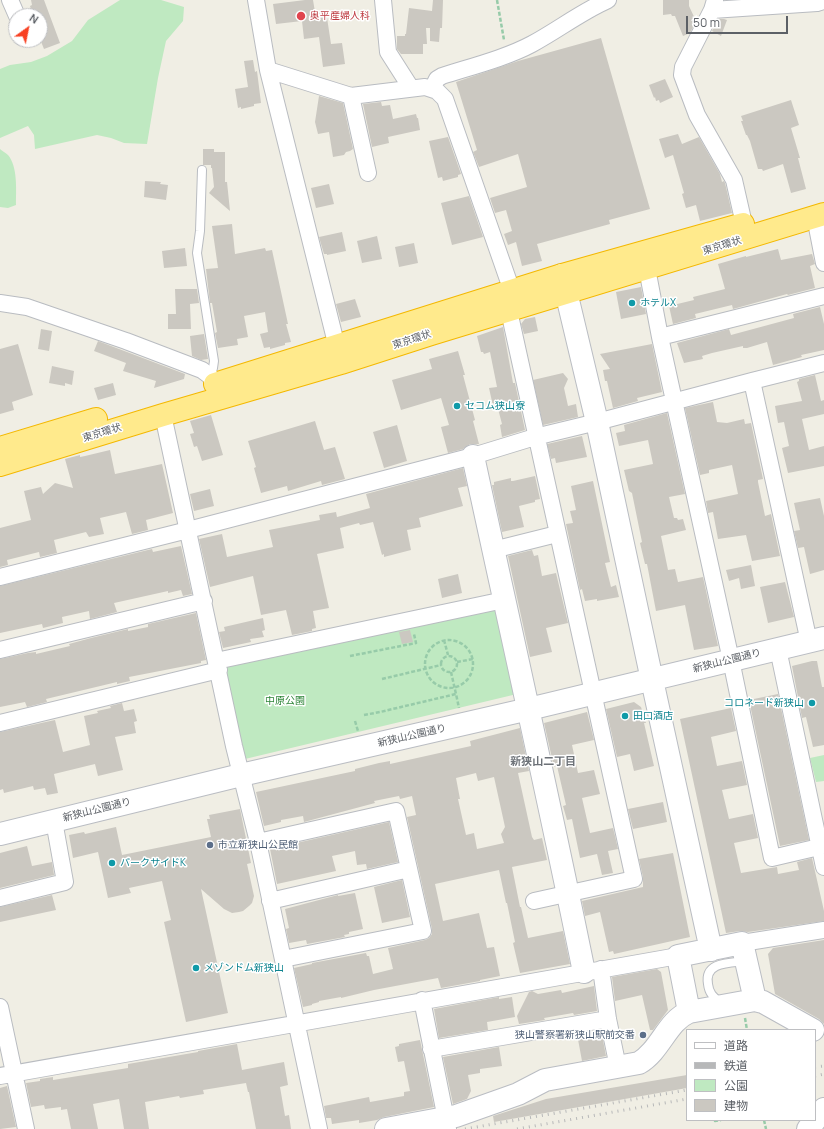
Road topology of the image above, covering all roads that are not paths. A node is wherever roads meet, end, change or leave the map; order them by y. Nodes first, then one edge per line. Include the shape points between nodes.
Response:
1 (256, 0) edge
2 (383, 0) edge
3 (608, 0) edge
4 (824, 0) edge
5 (713, 3) edge
6 (268, 70) junction
7 (411, 88) junction
8 (432, 89) junction
9 (351, 96) junction
10 (202, 170) dead end
11 (368, 173) dead end
12 (821, 210) edge
13 (744, 224) junction
14 (824, 263) edge
15 (649, 279) dead end
16 (564, 284) junction
17 (824, 296) edge
18 (511, 301) junction
19 (0, 303) edge
20 (660, 337) junction
21 (339, 354) junction
22 (824, 363) edge
23 (212, 380) junction
24 (752, 381) junction
25 (674, 401) junction
26 (163, 415) junction
27 (597, 422) junction
28 (536, 436) junction
29 (0, 448) edge
30 (473, 456) junction
31 (0, 465) edge
32 (188, 530) junction
33 (557, 534) junction
34 (494, 550) junction
35 (0, 577) edge
36 (504, 600) junction
37 (204, 601) junction
38 (817, 640) edge
39 (778, 649) junction
40 (0, 650) edge
41 (731, 660) junction
42 (217, 665) junction
43 (652, 680) junction
44 (594, 694) junction
45 (529, 709) junction
46 (0, 723) edge
47 (241, 775) junction
48 (54, 821) junction
49 (0, 834) edge
50 (258, 842) junction
51 (819, 847) junction
52 (824, 867) edge
53 (409, 870) junction
54 (568, 893) junction
55 (0, 898) edge
56 (270, 901) junction
57 (534, 901) dead end
58 (824, 930) edge
59 (711, 950) junction
60 (744, 952) junction
61 (678, 956) junction
62 (283, 959) junction
63 (592, 970) junction
64 (422, 1000) junction
65 (724, 1005) junction
66 (0, 1007) edge
67 (750, 1009) junction
68 (688, 1012) junction
69 (608, 1019) junction
70 (296, 1024) junction
71 (810, 1029) edge
72 (432, 1049) junction
73 (618, 1067) junction
74 (7, 1075) edge
75 (824, 1109) edge
76 (816, 1119) edge
77 (814, 1121) edge
78 (446, 1124) edge
79 (26, 1129) edge
80 (319, 1129) edge
81 (386, 1129) edge
82 (808, 1129) edge

1 - 6 street
2 - 7 street via 388,52
3 - 8 street via 531,45 442,76 437,79
4 - 5 street via 817,3
5 - 13 street via 682,74 697,115 734,180
6 - 9 street
6 - 21 street
7 - 8 street
7 - 9 street
8 - 18 street via 445,99
9 - 11 street
10 - 23 lane via 197,253 214,361
12 - 13 highway, 東京環状
12 - 14 street
12 - 16 highway, 東京環状
13 - 16 highway, 東京環状
15 - 20 street
16 - 18 highway, 東京環状
16 - 27 street
17 - 20 street
18 - 21 highway, 東京環状 via 415,320
18 - 28 street
19 - 23 street via 27,308 126,341 202,370
20 - 25 street
21 - 23 highway, 東京環状
21 - 26 highway, 東京環状
22 - 24 street
23 - 29 highway, 東京環状
24 - 25 street
24 - 38 street
25 - 27 street
25 - 41 street
26 - 31 highway, 東京環状
26 - 32 street
27 - 28 street
27 - 43 street
28 - 30 street
28 - 33 street
30 - 32 street
30 - 34 street
32 - 35 street
32 - 37 street
33 - 34 street
33 - 44 street
34 - 36 street
36 - 42 street
36 - 45 street
37 - 40 street
37 - 42 street
38 - 39 street, 新狭山公園通り
39 - 41 street, 新狭山公園通り
39 - 51 street
41 - 43 street, 新狭山公園通り
41 - 51 street via 772,858
42 - 46 street
42 - 47 street
43 - 44 street, 新狭山公園通り
43 - 59 street
44 - 45 street, 新狭山公園通り
44 - 54 street via 634,879
45 - 47 street, 新狭山公園通り
45 - 54 street
47 - 48 street, 新狭山公園通り
47 - 50 street
48 - 49 street, 新狭山公園通り
48 - 55 street via 64,882
50 - 53 street via 396,811
50 - 56 street
51 - 52 street
53 - 56 street
53 - 62 street via 423,931
54 - 57 street
54 - 63 street
56 - 62 street
58 - 60 street
59 - 60 street
59 - 61 street
60 - 65 lane via 714,967 708,973 708,990 712,997
60 - 67 street
61 - 63 street
61 - 68 street
62 - 70 street
63 - 64 street
63 - 69 street
64 - 70 street
64 - 72 street
65 - 67 street
65 - 68 street
66 - 74 street
67 - 71 street via 763,1002
68 - 73 street via 678,1017 648,1058 639,1063
69 - 72 street
69 - 73 street
70 - 74 street
70 - 80 street
72 - 78 street
73 - 78 street via 545,1080 518,1094 468,1112
74 - 79 street
75 - 76 street
77 - 82 street
78 - 81 street

